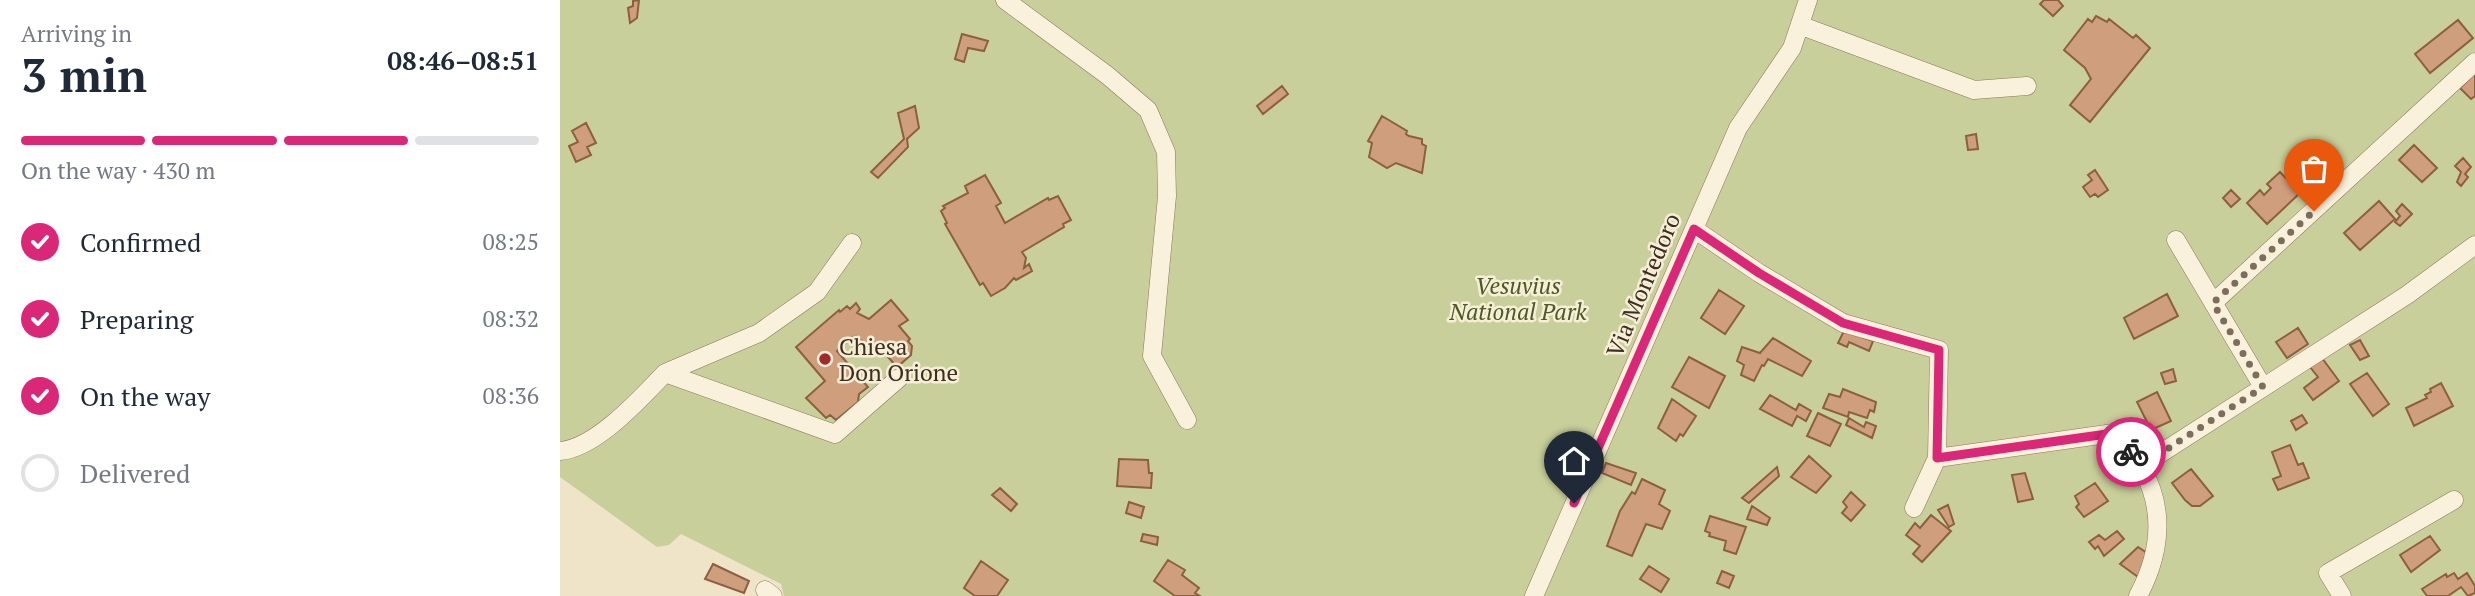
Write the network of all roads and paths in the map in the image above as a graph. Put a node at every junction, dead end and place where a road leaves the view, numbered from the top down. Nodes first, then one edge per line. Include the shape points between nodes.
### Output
1 (1005, 0) edge
2 (1808, 0) edge
3 (1802, 26) junction
4 (2475, 62) edge
5 (2027, 86) dead end
6 (1694, 229) junction
7 (2176, 240) dead end
8 (852, 243) dead end
9 (2475, 245) edge
10 (2213, 303) junction
11 (666, 373) junction
12 (899, 379) dead end
13 (2263, 387) junction
14 (1188, 420) dead end
15 (560, 451) edge
16 (1937, 458) junction
17 (2141, 466) junction
18 (2454, 500) dead end
19 (1914, 508) dead end
20 (1534, 596) edge
21 (2138, 596) edge
22 (2342, 596) edge

1 - 14 street via 1149,110 1166,152 1167,196 1152,356
2 - 3 street, Via Montedoro
3 - 5 street via 1974,90
3 - 6 street, Via Montedoro via 1738,128
4 - 10 street
6 - 16 street via 1843,323 1939,350
6 - 20 street, Via Montedoro
7 - 10 street
8 - 11 street via 817,292 759,333
9 - 13 street via 2407,295
10 - 13 street
11 - 12 street via 835,434
11 - 15 street via 626,413 574,450
13 - 17 street
16 - 17 street via 2114,433
16 - 19 street
17 - 21 street via 2159,524
18 - 22 street via 2328,573

